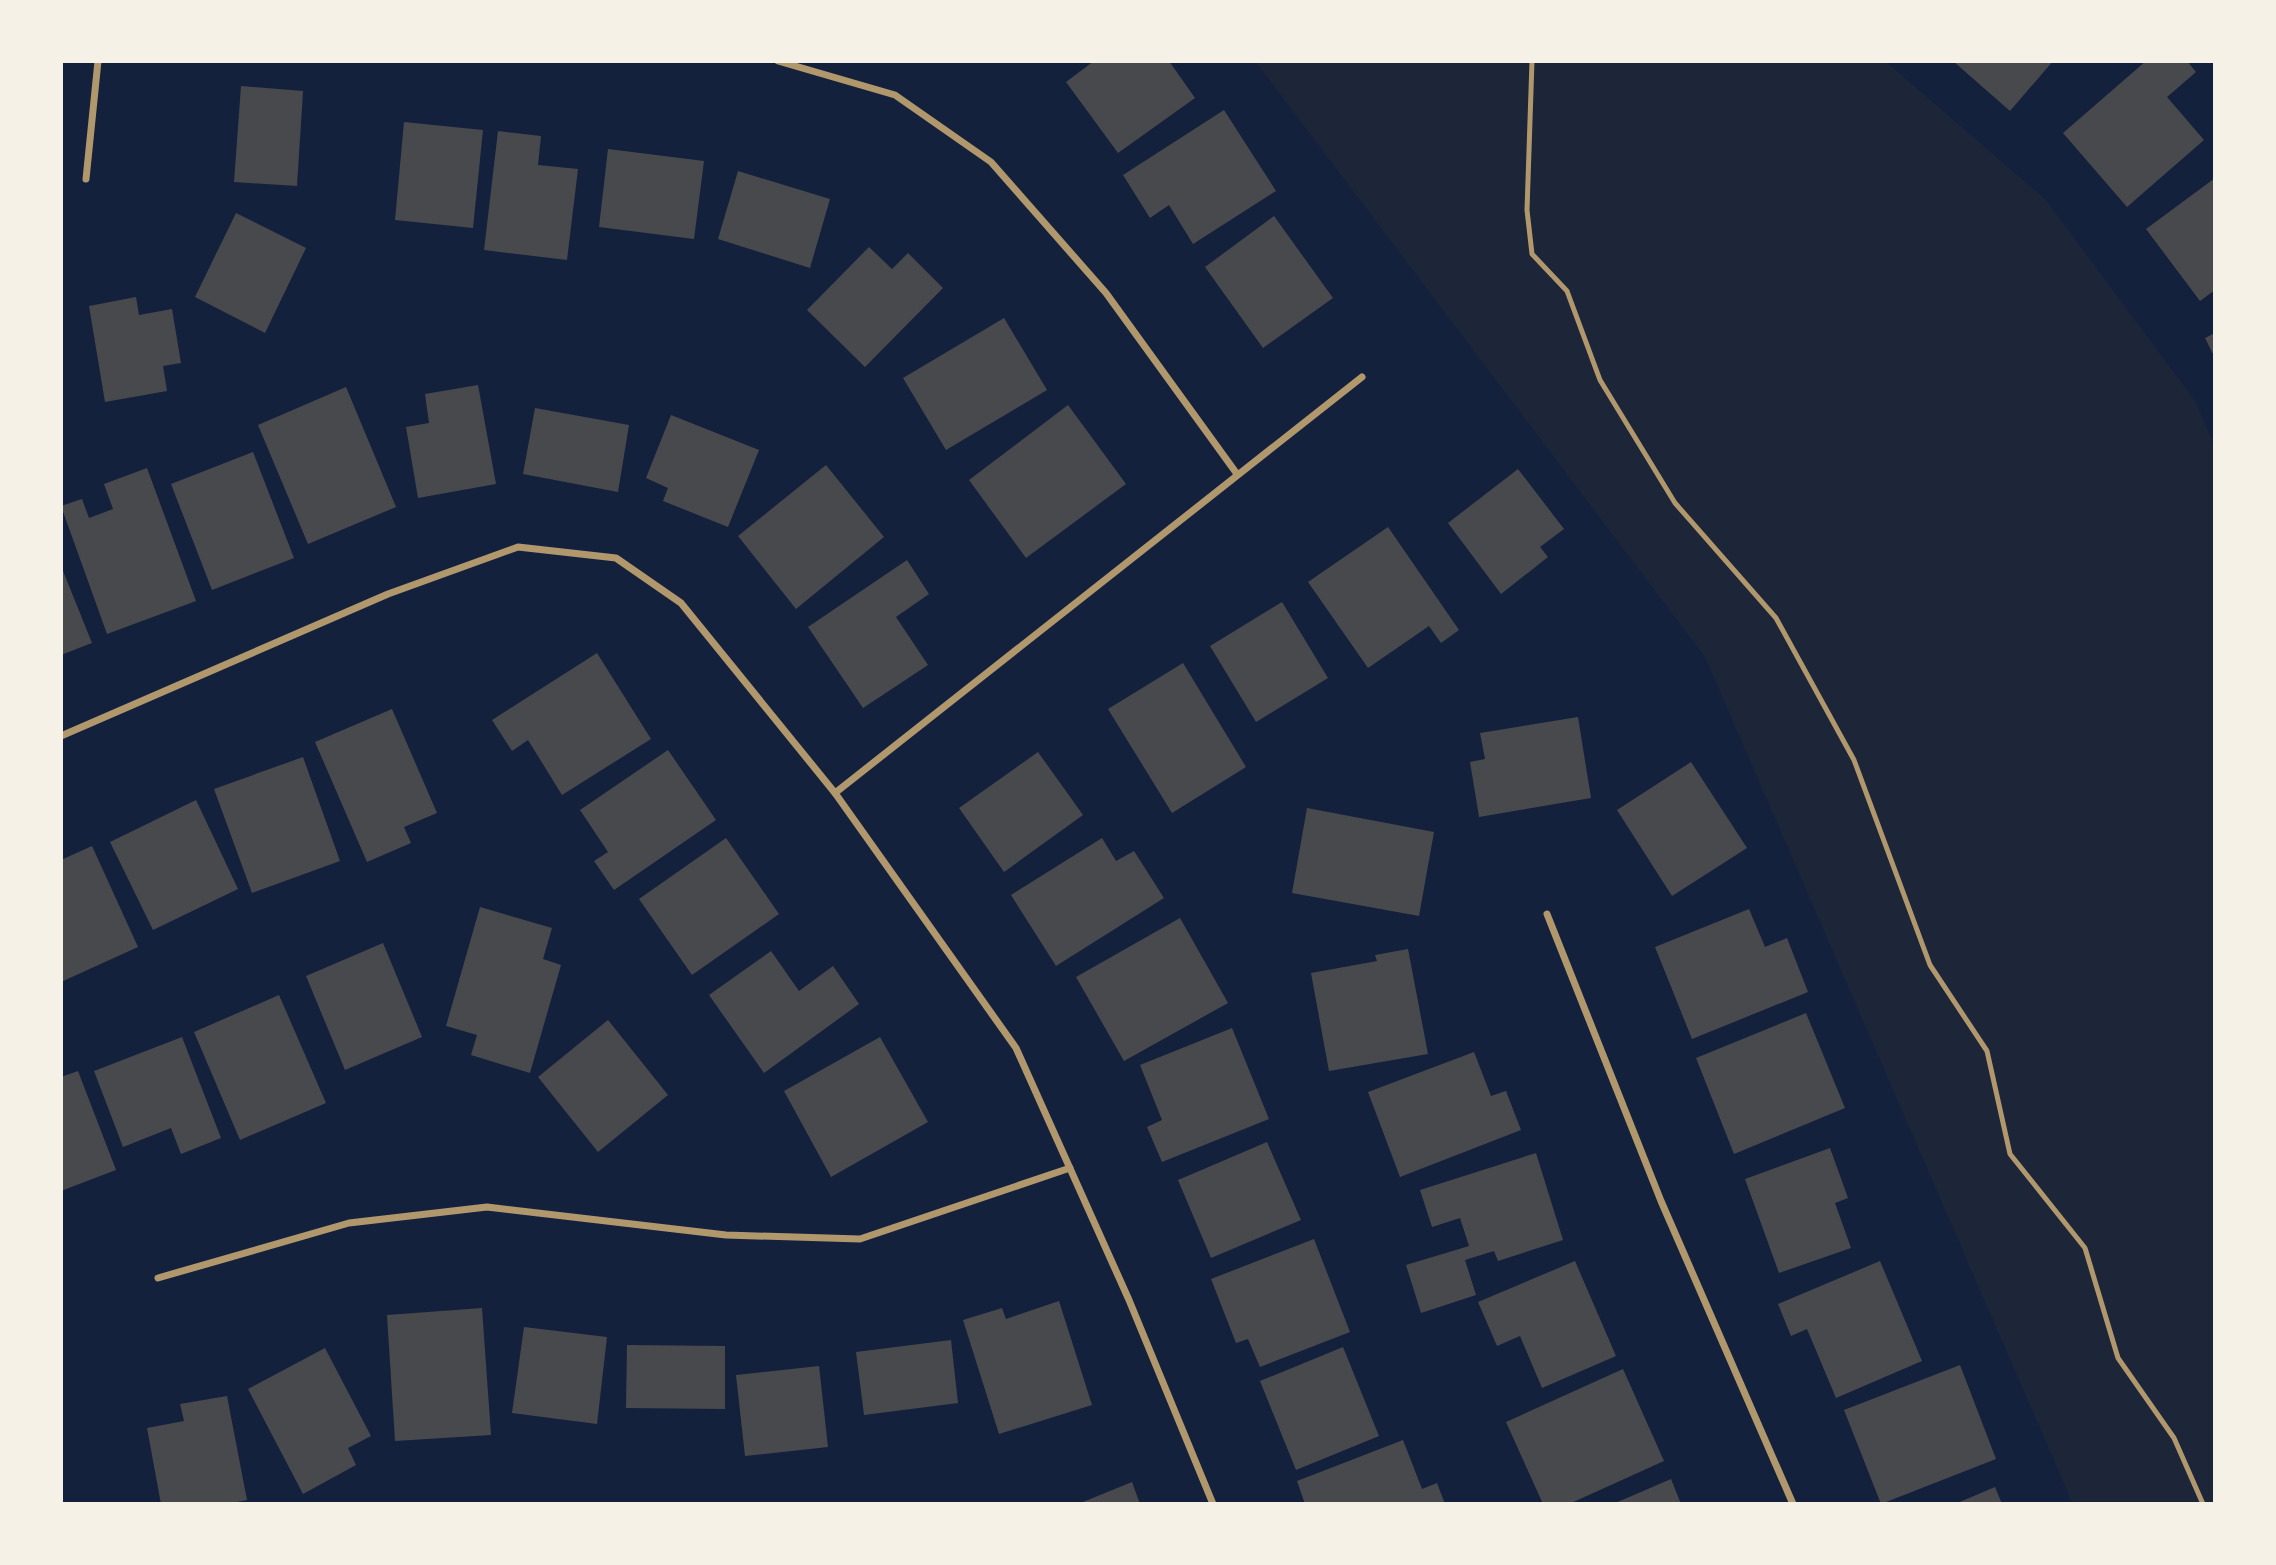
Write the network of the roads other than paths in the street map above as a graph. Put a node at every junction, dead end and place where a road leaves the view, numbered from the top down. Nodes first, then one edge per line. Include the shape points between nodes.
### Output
1 (99, 61) edge
2 (778, 61) edge
3 (1532, 61) edge
4 (86, 179) dead end
5 (1362, 377) dead end
6 (1237, 474) junction
7 (61, 736) edge
8 (835, 793) junction
9 (1547, 914) dead end
10 (1070, 1168) junction
11 (158, 1278) dead end
12 (1213, 1504) edge
13 (1793, 1504) edge
14 (2203, 1504) edge

1 - 4 street
2 - 6 street via 895,95 992,162 1106,293
3 - 14 lane via 1527,210 1532,254 1567,291 1600,380 1675,503 1776,618 1854,760 1930,965 1987,1051 2010,1154 2085,1248 2118,1358 2174,1438
5 - 6 street
6 - 8 street
7 - 8 street via 388,594 518,547 616,558 681,603
8 - 10 street via 1016,1048
9 - 13 street via 1661,1201
10 - 11 street via 860,1238 726,1235 487,1207 349,1223
10 - 12 street

